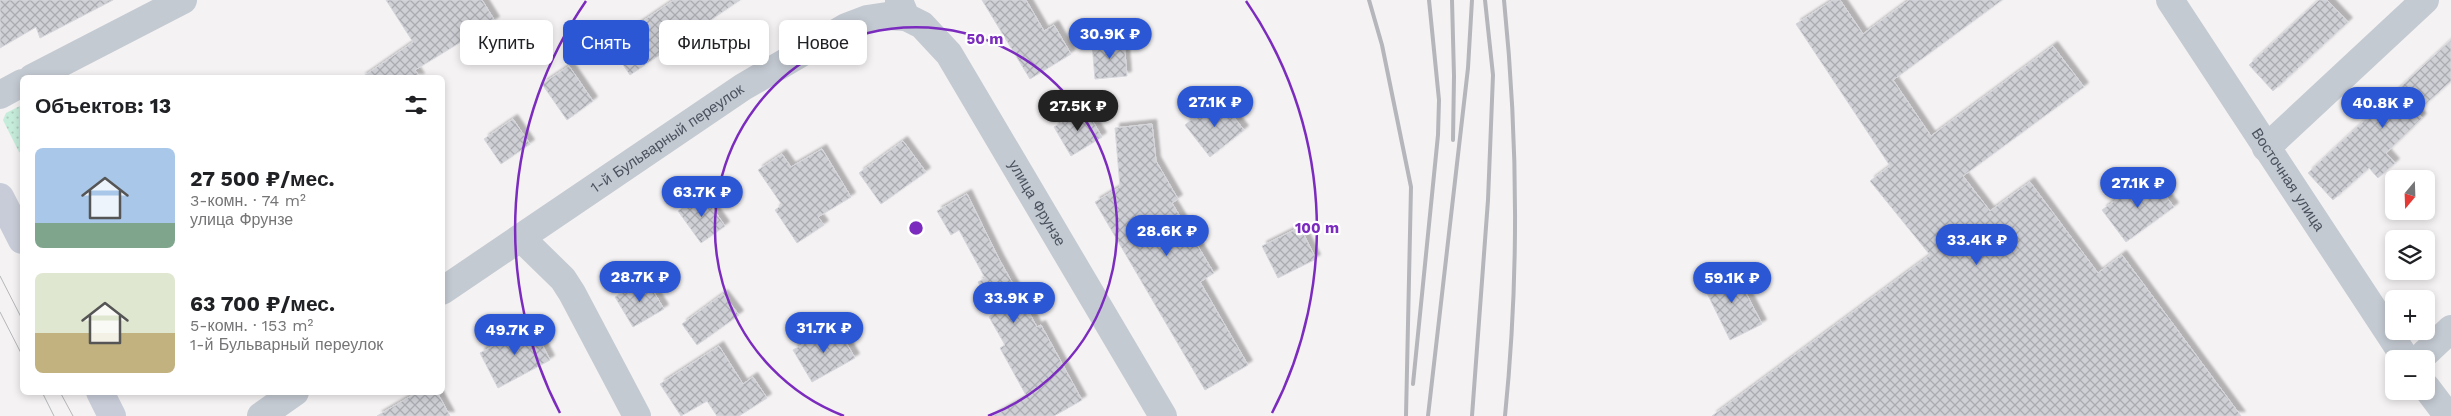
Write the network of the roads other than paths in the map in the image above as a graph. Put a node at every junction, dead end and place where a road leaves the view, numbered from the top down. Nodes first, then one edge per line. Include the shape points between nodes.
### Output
1 (183, 0) edge
2 (2170, 0) edge
3 (2425, 0) edge
4 (902, 8) edge
5 (38, 75) edge
6 (20, 84) edge
7 (0, 95) edge
8 (2266, 148) junction
9 (0, 197) edge
10 (20, 236) edge
11 (520, 238) junction
12 (445, 289) edge
13 (2451, 329) edge
14 (2400, 350) edge
15 (2429, 350) edge
16 (102, 395) edge
17 (291, 395) edge
18 (2435, 399) edge
19 (112, 416) edge
20 (261, 416) edge
21 (637, 416) edge
22 (1163, 416) edge
23 (2448, 416) edge

1 - 5 street
2 - 8 street, Восточная улица
3 - 8 street
4 - 11 street, 1-й Бульварный переулок via 887,16 846,27 743,87
4 - 22 street, улица Фрунзе via 949,54
6 - 7 street
8 - 14 street, Восточная улица
9 - 10 main road
11 - 12 street, 1-й Бульварный переулок
11 - 21 street via 572,293
13 - 15 street
16 - 19 main road
17 - 20 street
18 - 23 street

